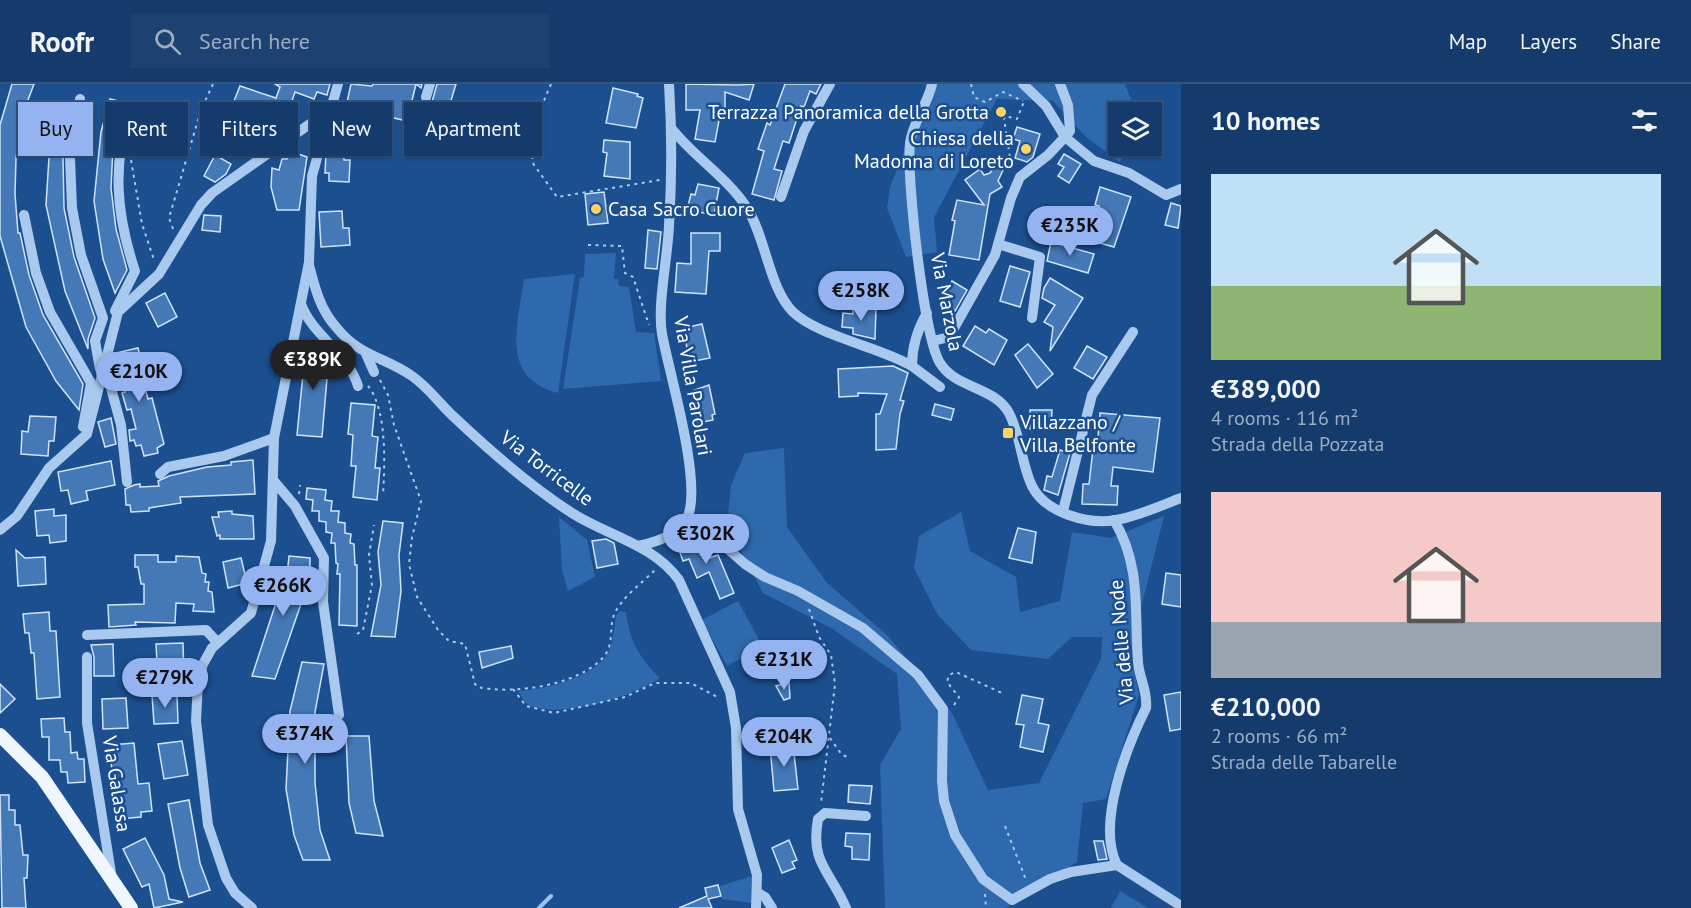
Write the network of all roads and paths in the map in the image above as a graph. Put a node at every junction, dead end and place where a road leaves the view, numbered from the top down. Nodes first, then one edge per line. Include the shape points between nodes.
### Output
1 (213, 84) edge
2 (338, 84) edge
3 (430, 84) edge
4 (551, 84) edge
5 (669, 84) edge
6 (830, 84) edge
7 (932, 84) edge
8 (971, 84) edge
9 (1060, 84) edge
10 (1026, 86) edge
11 (426, 97) dead end
12 (80, 99) dead end
13 (1024, 101) junction
14 (332, 102) edge
15 (310, 124) edge
16 (672, 129) junction
17 (1067, 139) junction
18 (119, 156) edge
19 (131, 156) edge
20 (317, 156) edge
21 (1017, 178) junction
22 (671, 180) junction
23 (1181, 189) edge
24 (781, 197) dead end
25 (24, 215) dead end
26 (179, 243) junction
27 (998, 244) junction
28 (588, 245) dead end
29 (309, 262) junction
30 (159, 274) junction
31 (300, 304) junction
32 (927, 313) junction
33 (1032, 318) dead end
34 (115, 320) junction
35 (661, 326) junction
36 (1134, 332) dead end
37 (933, 341) junction
38 (366, 354) junction
39 (104, 362) junction
40 (912, 366) junction
41 (374, 372) joint
42 (101, 375) junction
43 (356, 382) joint
44 (940, 387) dead end
45 (274, 438) junction
46 (77, 444) junction
47 (378, 447) dead end
48 (383, 447) junction
49 (160, 474) dead end
50 (273, 480) junction
51 (127, 482) dead end
52 (383, 494) dead end
53 (1181, 498) edge
54 (1063, 511) junction
55 (1114, 520) junction
56 (687, 522) junction
57 (374, 525) dead end
58 (0, 530) edge
59 (639, 546) junction
60 (662, 560) junction
61 (798, 591) junction
62 (357, 634) dead end
63 (87, 635) dead end
64 (217, 642) junction
65 (87, 657) dead end
66 (513, 689) junction
67 (1002, 693) dead end
68 (943, 709) junction
69 (734, 711) junction
70 (339, 715) dead end
71 (0, 735) edge
72 (830, 737) junction
73 (848, 757) dead end
74 (821, 815) junction
75 (866, 816) dead end
76 (1005, 826) dead end
77 (1117, 865) junction
78 (112, 881) junction
79 (1031, 891) junction
80 (758, 893) junction
81 (1181, 906) edge
82 (131, 908) edge
83 (252, 908) edge
84 (756, 908) edge
85 (772, 908) edge
86 (846, 908) edge

1 - 26 path via 201,110 169,218
2 - 14 street
3 - 11 street
4 - 22 path via 537,117 532,162 557,197
5 - 16 street, Via Villa Parolari
6 - 24 street via 804,131
7 - 32 street, Via Marzola via 910,140 908,171
8 - 13 path via 974,97 985,102 1003,92
9 - 17 street via 1068,105
10 - 13 path
10 - 17 street via 1046,106
12 - 42 street via 70,158 72,208 81,255 103,318 95,341
13 - 21 path via 1017,119 1004,119
15 - 26 street via 212,193
16 - 22 street, Via Villa Parolari
16 - 40 street via 746,207 762,238 783,300 792,311 814,326 898,357
17 - 21 street via 1035,169
17 - 23 street via 1094,161 1129,173 1166,195
18 - 34 street via 120,212 135,271 115,308
19 - 30 path via 142,224
20 - 29 street via 312,176
21 - 27 street
22 - 35 street, Via Villa Parolari
25 - 46 street via 42,293 91,383
26 - 30 street
27 - 33 street via 1040,257
27 - 37 street via 949,337
28 - 35 path via 622,246 625,273 633,277 650,328
29 - 31 street
29 - 38 street, Via Torricelle via 327,316 342,335
30 - 34 street via 128,302
31 - 43 street via 305,316 339,353
31 - 45 street
32 - 37 street, Via Marzola
32 - 40 street via 914,346
34 - 39 street
35 - 56 street, Via Villa Parolari via 687,452 692,499
36 - 54 street via 1092,395
37 - 54 street, Via Marzola via 940,363 948,372 999,400 1008,412 1038,497
38 - 41 street, Via Torricelle
38 - 59 street, Via Torricelle via 411,375 471,433 565,508
39 - 42 street
39 - 51 street via 121,425
40 - 44 street
41 - 66 path via 388,395 394,425 419,493 420,510 409,564 417,597 444,635 457,644 465,644 478,687
42 - 46 street via 87,434
43 - 48 path via 361,377 376,397
45 - 49 street via 224,456 168,467
45 - 50 street
46 - 58 street via 49,468 17,516
47 - 48 path
48 - 52 path
50 - 64 street via 272,541 255,604 246,620
50 - 70 street via 295,506 324,558 323,602
53 - 55 street, Via Marzola
54 - 55 street, Via Marzola via 1077,517
55 - 77 street, Via delle Node via 1132,568 1138,609 1138,665 1147,697 1117,784 1111,829
56 - 59 street via 658,540
56 - 61 street via 705,529 755,570
57 - 62 path via 369,555 372,585 363,630
59 - 60 street, Via Torricelle
60 - 66 path via 614,615 606,654 591,668 536,689
60 - 69 street, Via Torricelle via 686,594 725,676
61 - 68 street via 863,628 886,646 918,675
61 - 72 path via 831,655 836,684
63 - 64 street via 206,630
64 - 83 street via 203,664 198,682 196,721 208,825 235,893
65 - 78 street, Via Galassa via 87,723
66 - 69 path via 526,706 554,713 625,697 655,683 691,683 716,694
67 - 68 path via 956,672 949,675 947,682 959,697 954,705
68 - 79 street via 943,791 955,835 983,879 1012,900
69 - 80 street, Via Torricelle via 738,809 757,875
71 - 78 main road, Via Galassa via 42,777
72 - 73 path via 842,755
72 - 74 path
74 - 75 street
74 - 86 street via 816,856 837,886
76 - 79 path
77 - 79 street via 1071,872
77 - 81 street
78 - 82 main road, Via Galassa
80 - 84 street, Via Torricelle
80 - 85 street

